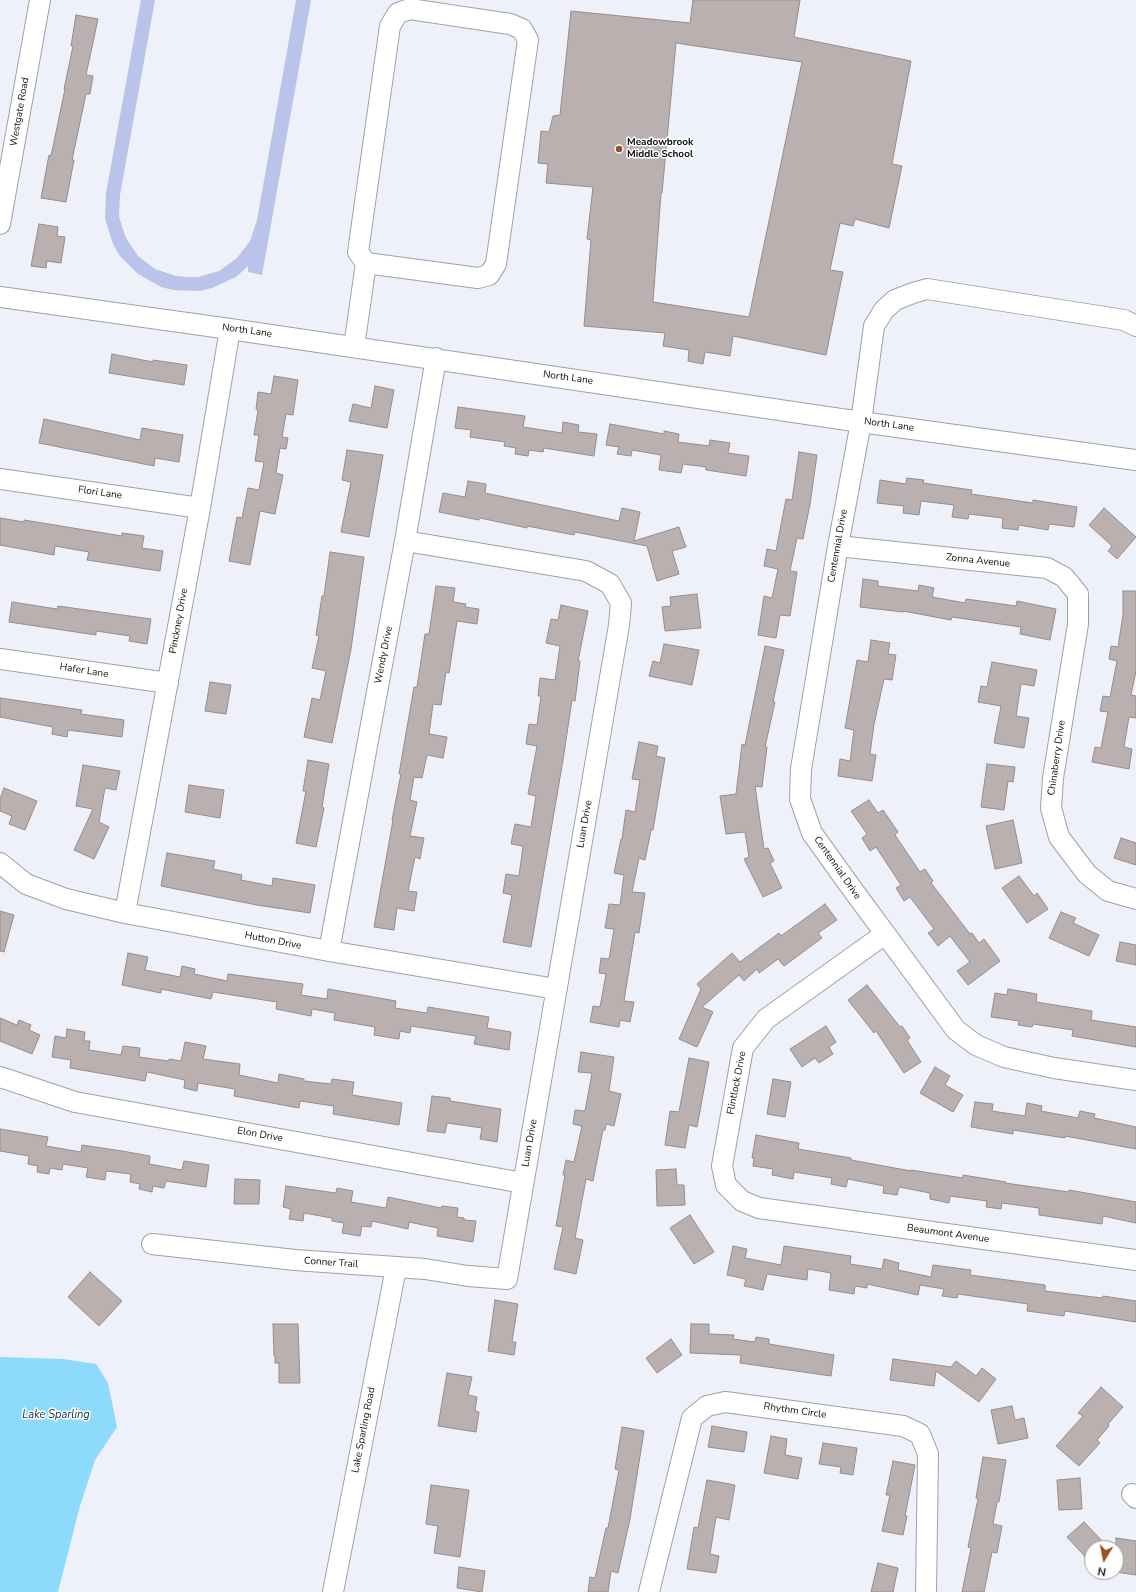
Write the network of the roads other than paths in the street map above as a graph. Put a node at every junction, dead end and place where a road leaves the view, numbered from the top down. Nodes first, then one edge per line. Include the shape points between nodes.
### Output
1 (40, 0) edge
2 (0, 224) edge
3 (366, 263) junction
4 (0, 297) edge
5 (1136, 326) edge
6 (230, 329) junction
7 (354, 347) junction
8 (436, 358) junction
9 (861, 422) junction
10 (1136, 460) edge
11 (0, 479) edge
12 (200, 508) junction
13 (405, 541) junction
14 (838, 546) junction
15 (1078, 624) joint
16 (0, 659) edge
17 (168, 684) junction
18 (0, 863) edge
19 (1136, 899) edge
20 (125, 913) junction
21 (885, 934) junction
22 (329, 951) junction
23 (556, 989) junction
24 (0, 1077) edge
25 (1136, 1080) edge
26 (523, 1183) junction
27 (759, 1208) joint
28 (152, 1244) dead end
29 (1136, 1260) edge
30 (396, 1268) junction
31 (508, 1275) joint
32 (333, 1592) edge
33 (649, 1592) edge
34 (926, 1592) edge

1 - 2 street, Westgate Road
3 - 3 street via 478,278 489,275 496,264 528,40 522,29 510,24 410,9 398,13 390,26 358,252
3 - 7 street
4 - 6 street, North Lane
5 - 9 street, Centennial Drive via 1124,320 934,290 913,293 896,300 884,310 874,326
6 - 7 street, North Lane
6 - 12 street, Pinckney Drive
7 - 8 street, North Lane
8 - 9 street, North Lane
8 - 13 street, Wendy Drive
9 - 10 street, North Lane
9 - 14 street, Centennial Drive
11 - 12 street, Flori Lane
12 - 17 street, Pinckney Drive
13 - 22 street, Wendy Drive
13 - 23 street, Luan Drive via 586,571 610,584 621,603
14 - 15 street, Zonna Avenue via 1047,568 1064,577 1078,594
14 - 21 street, Centennial Drive via 801,769 800,799 812,833
15 - 19 street, Chinaberry Drive via 1053,778 1051,808 1059,837 1087,874 1108,891
16 - 17 street, Hafer Lane
17 - 20 street, Pinckney Drive
18 - 20 street, Hutton Drive via 26,884 66,899
20 - 22 street, Hutton Drive
21 - 25 street, Centennial Drive via 956,1030 976,1045 1004,1057 1054,1068
21 - 27 street, Flintlock Drive via 766,1019 742,1048 722,1166 726,1185 742,1201
22 - 23 street, Hutton Drive
23 - 26 street, Luan Drive
24 - 26 street, Elon Drive via 75,1102
26 - 31 street, Luan Drive
27 - 29 street, Beaumont Avenue
28 - 30 street, Conner Trail
30 - 31 street, Conner Trail via 498,1279 507,1279
30 - 32 street, Lake Sparling Road
33 - 34 street, Rhythm Circle via 692,1418 708,1406 725,1402 903,1426 920,1434 928,1454

